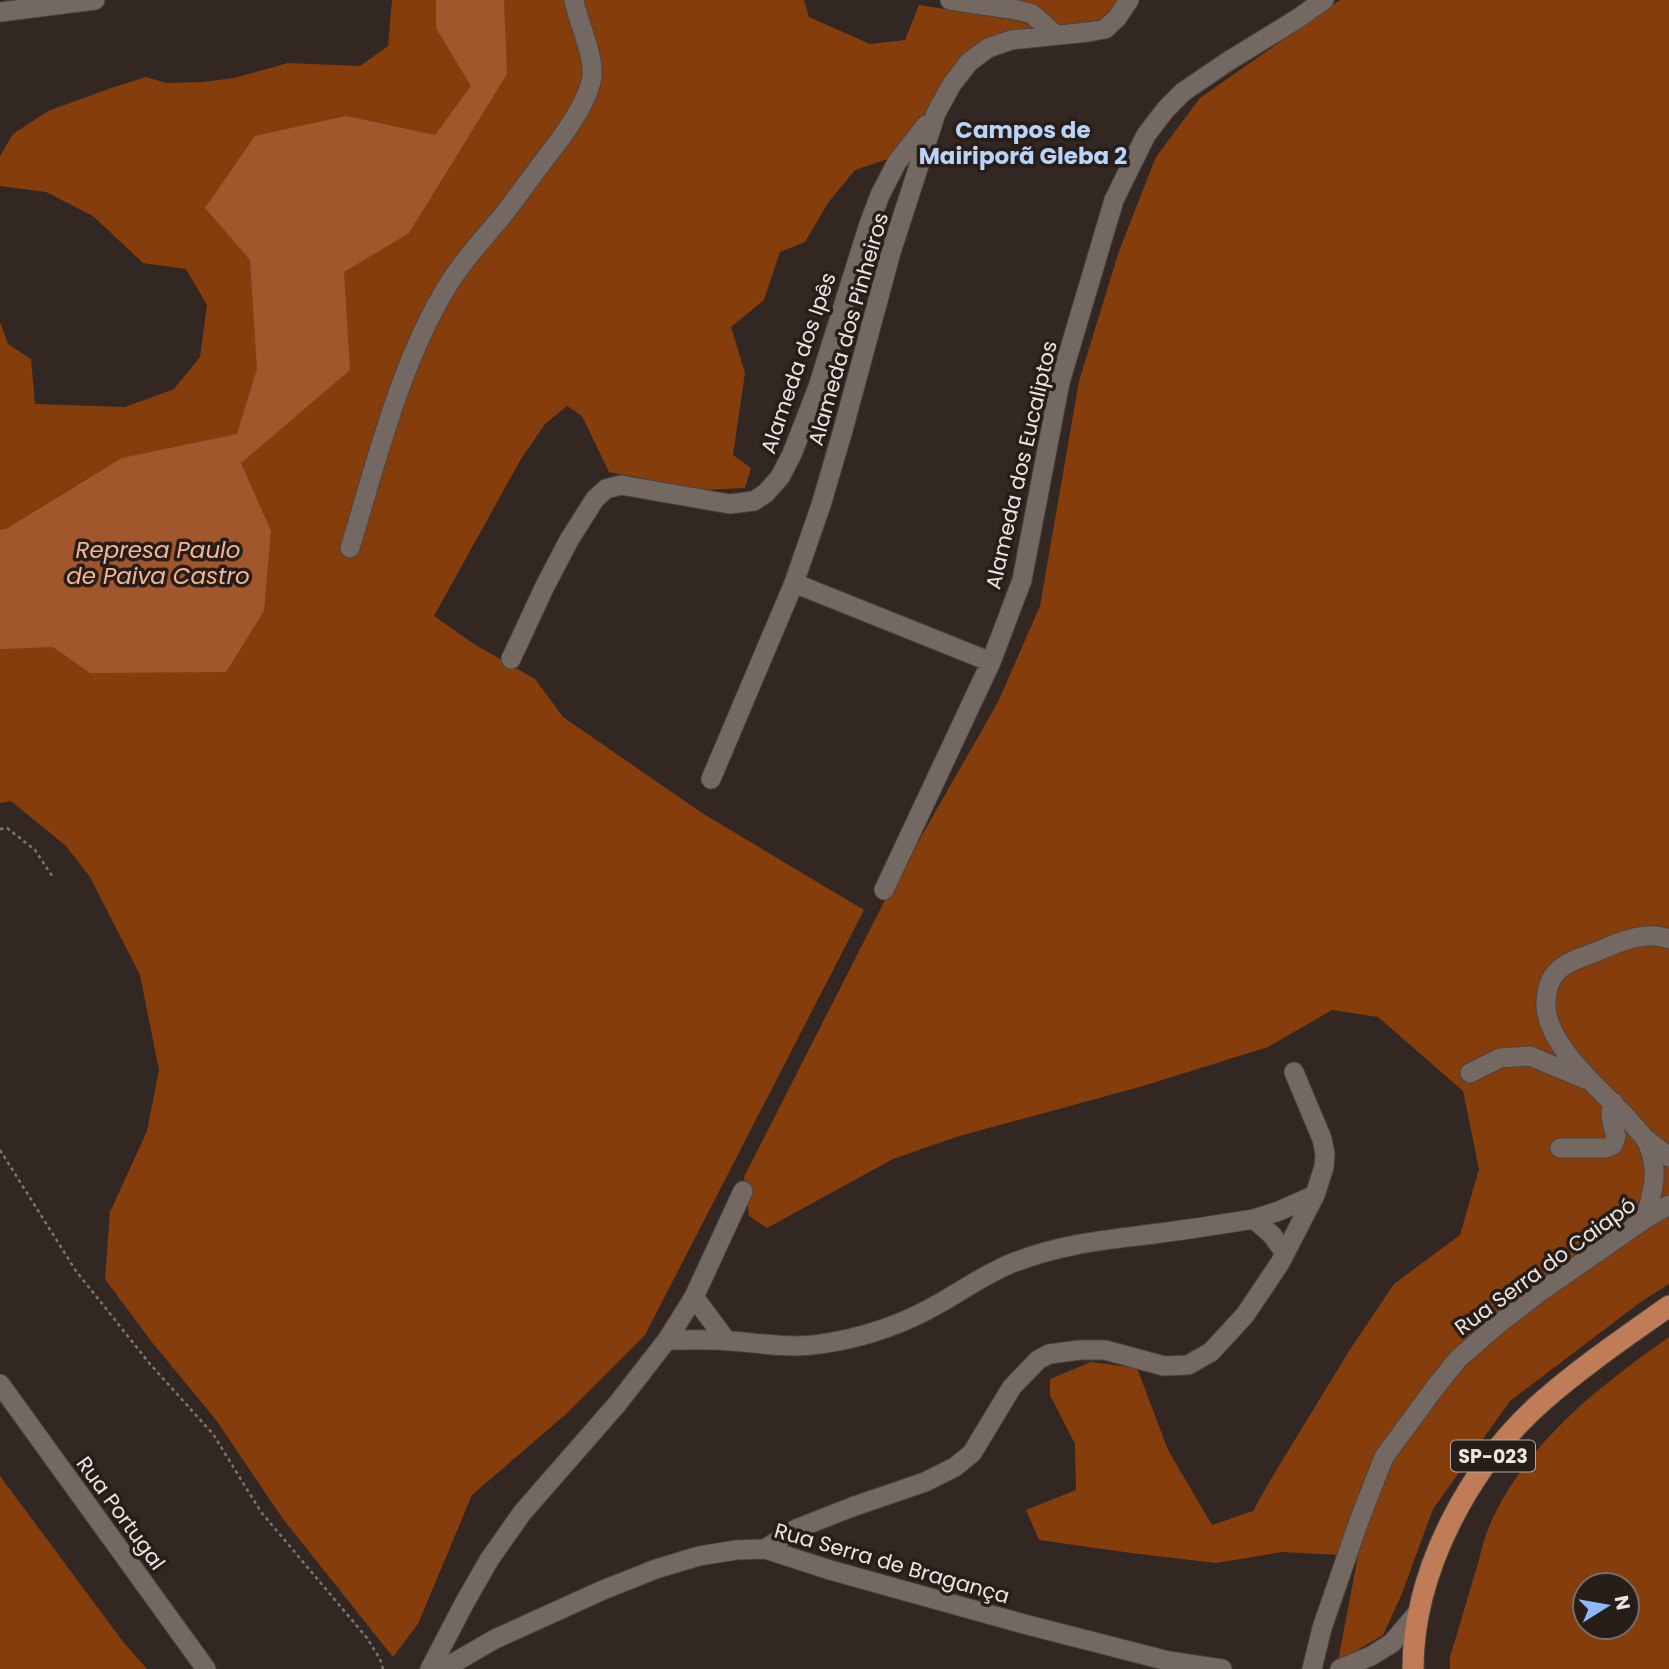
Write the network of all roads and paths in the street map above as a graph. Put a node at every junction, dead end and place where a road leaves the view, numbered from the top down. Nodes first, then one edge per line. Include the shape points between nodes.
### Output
1 (95, 0) edge
2 (574, 0) edge
3 (950, 0) edge
4 (1129, 0) edge
5 (1324, 0) edge
6 (0, 12) edge
7 (1056, 35) junction
8 (936, 113) junction
9 (350, 548) dead end
10 (794, 583) junction
11 (511, 659) dead end
12 (991, 662) junction
13 (711, 779) dead end
14 (0, 829) edge
15 (52, 876) dead end
16 (884, 890) dead end
17 (1669, 939) edge
18 (1294, 1072) dead end
19 (1470, 1073) dead end
20 (1592, 1083) junction
21 (1613, 1102) junction
22 (1646, 1139) junction
23 (1560, 1148) dead end
24 (0, 1150) edge
25 (1669, 1157) edge
26 (743, 1191) dead end
27 (1315, 1195) junction
28 (1669, 1205) edge
29 (1254, 1219) junction
30 (1645, 1219) junction
31 (1285, 1254) junction
32 (694, 1297) junction
33 (1669, 1307) edge
34 (667, 1340) junction
35 (726, 1340) junction
36 (0, 1384) edge
37 (765, 1549) junction
38 (1419, 1611) junction
39 (206, 1669) edge
40 (383, 1669) edge
41 (430, 1669) edge
42 (443, 1669) edge
43 (1222, 1669) edge
44 (1312, 1669) edge
45 (1340, 1669) edge
46 (1413, 1669) edge

1 - 6 street
2 - 9 street via 592,66 587,94 562,137 450,281 431,313 394,404
3 - 7 street via 1032,14
4 - 7 street, Alameda dos Pinheiros via 1105,29
5 - 12 street, Alameda dos Eucaliptos via 1183,92 1146,135 1114,200 1060,382 1022,580
7 - 8 street, Alameda dos Pinheiros via 1011,40 988,48 969,62
8 - 10 street, Alameda dos Pinheiros via 891,252 840,443
8 - 11 street, Alameda dos Ipês via 897,163 880,195 818,387 780,477 754,501 730,504 621,485 606,489 594,499 569,540
10 - 12 street
10 - 13 street, Alameda dos Pinheiros
12 - 16 street, Alameda dos Eucaliptos
14 - 15 path via 7,828 35,850
17 - 20 street via 1648,935 1618,944 1567,963 1549,982 1546,1011 1550,1028
18 - 27 street via 1325,1154
19 - 20 street via 1500,1058 1530,1056
20 - 21 street
21 - 22 street
21 - 23 street via 1613,1144
22 - 25 street
22 - 30 street via 1655,1182
24 - 40 path via 76,1271 213,1434 261,1512 367,1638
26 - 32 street
27 - 29 street
27 - 31 street
28 - 30 street, Rua Serra do Caiapó
29 - 31 street
29 - 35 street via 1072,1244 1012,1263 912,1317 852,1338 818,1345
30 - 44 street, Rua Serra do Caiapó via 1497,1325 1458,1359 1416,1413 1384,1457 1322,1628
31 - 37 street via 1245,1315 1210,1352 1188,1365 1164,1366 1105,1350 1049,1354 1012,1387 972,1452 955,1467 796,1529
32 - 34 street
32 - 35 street
33 - 38 main road, SP-023 via 1544,1399 1512,1431 1482,1470 1446,1531
34 - 35 street
34 - 41 street via 522,1513 489,1560
36 - 39 street, Rua Portugal
37 - 42 street, Rua Serra de Bragança via 699,1556 656,1569 495,1639
37 - 43 street, Rua Serra de Bragança via 1024,1624 1168,1661
38 - 45 street via 1392,1643
38 - 46 main road, SP-023

